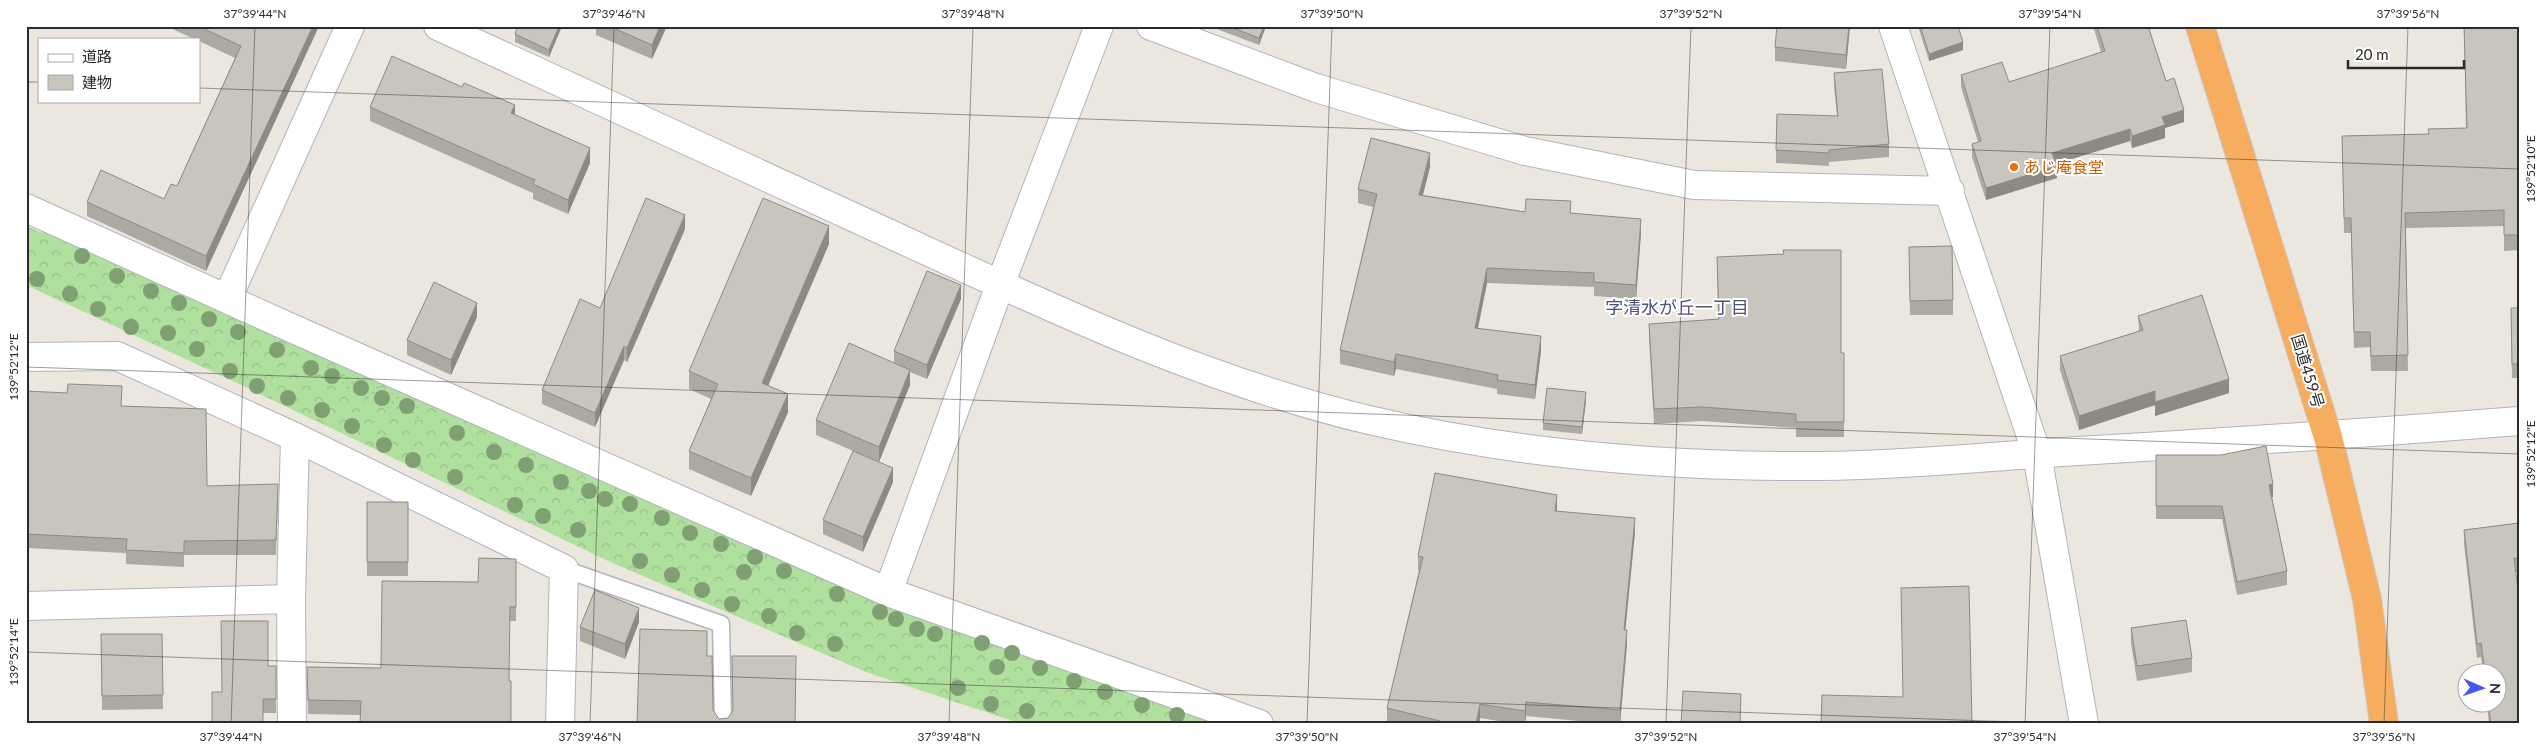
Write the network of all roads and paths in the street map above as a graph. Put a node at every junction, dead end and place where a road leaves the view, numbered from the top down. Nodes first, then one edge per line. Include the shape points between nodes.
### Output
1 (350, 26) edge
2 (438, 26) edge
3 (1099, 26) edge
4 (1151, 26) edge
5 (1893, 26) edge
6 (2200, 26) edge
7 (1950, 191) junction
8 (26, 208) edge
9 (1000, 285) junction
10 (227, 299) junction
11 (26, 357) edge
12 (2519, 421) edge
13 (2328, 437) junction
14 (295, 438) junction
15 (2037, 454) junction
16 (564, 569) junction
17 (888, 592) junction
18 (290, 599) junction
19 (26, 606) edge
20 (292, 724) edge
21 (560, 724) edge
22 (723, 724) edge
23 (1259, 724) edge
24 (2084, 724) edge
25 (2384, 724) edge

1 - 10 street
2 - 9 street
3 - 9 street
4 - 7 street via 1316,88 1525,151 1694,185
5 - 7 street
6 - 13 highway, 国道459号
7 - 15 street
8 - 10 street
9 - 15 street via 1158,354 1269,393 1370,420 1486,443 1591,458 1826,466
9 - 17 street
10 - 17 street
11 - 14 street via 117,356
12 - 13 street
13 - 15 street
13 - 25 highway, 国道459号 via 2367,599
14 - 16 street
14 - 18 street
15 - 24 street
16 - 21 street
16 - 22 lane via 720,624
17 - 23 street
18 - 19 street
18 - 20 street

